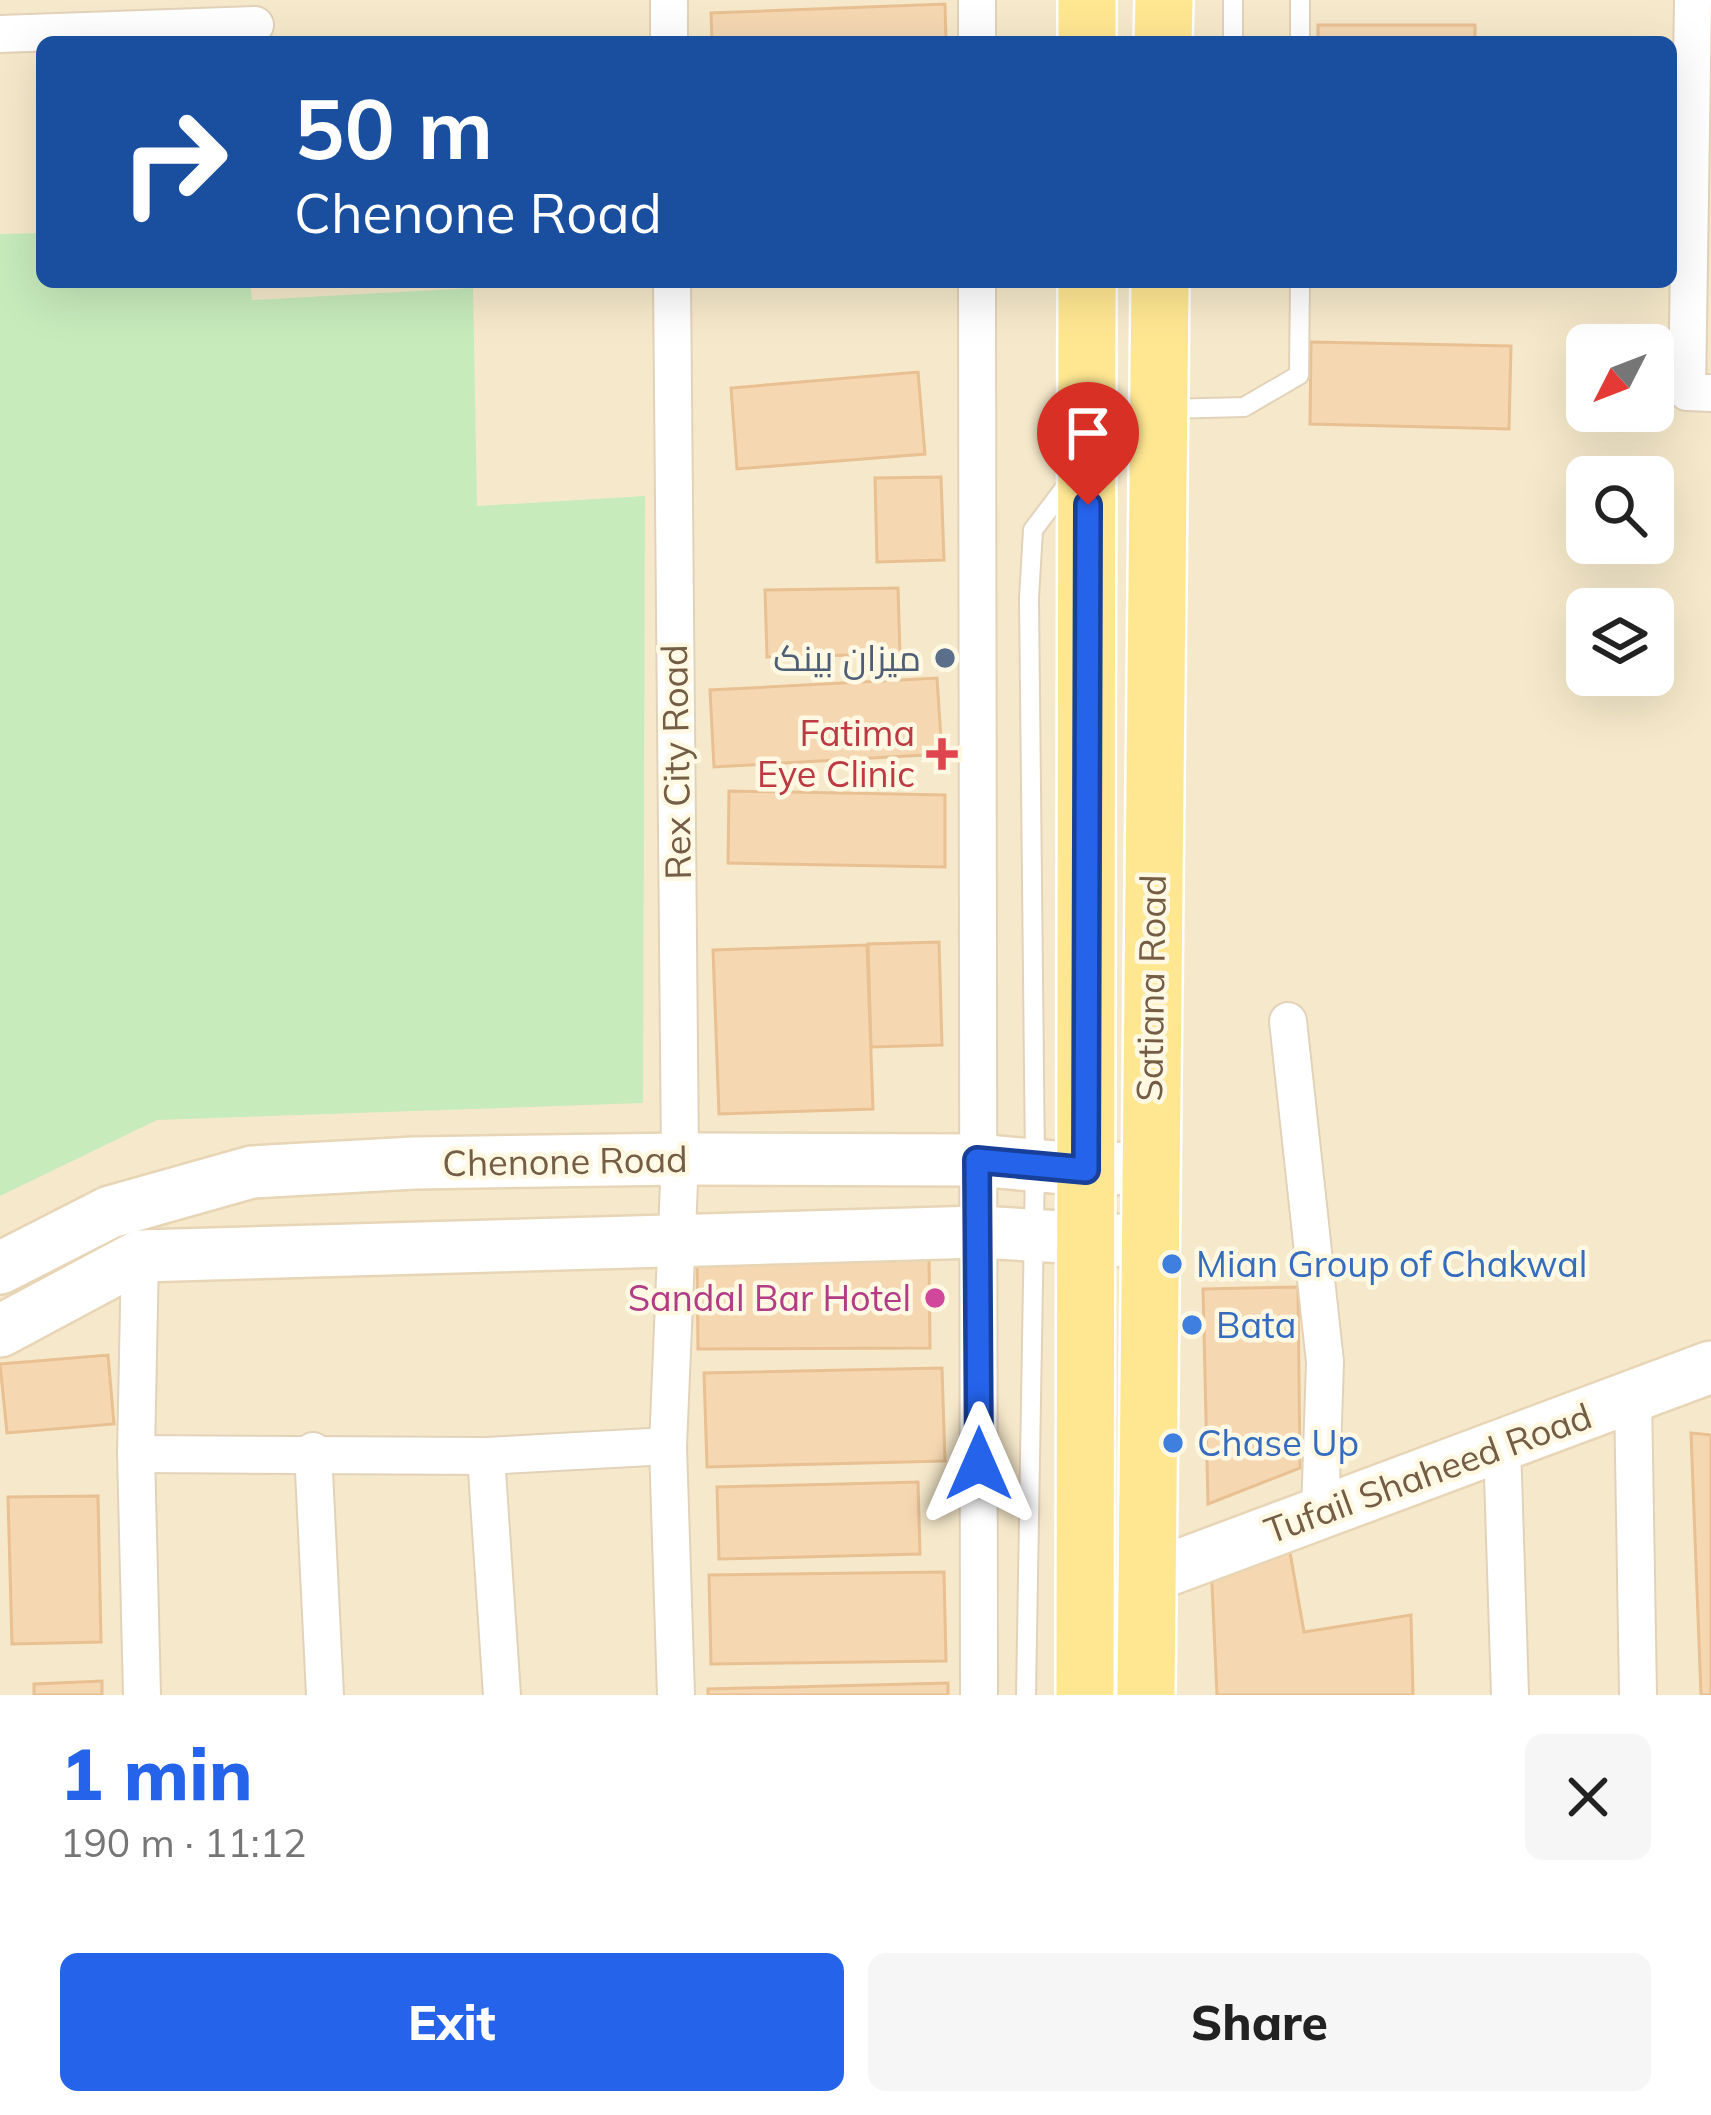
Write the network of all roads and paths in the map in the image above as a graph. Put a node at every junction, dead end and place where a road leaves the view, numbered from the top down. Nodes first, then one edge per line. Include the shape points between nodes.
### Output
1 (669, 0) edge
2 (977, 0) edge
3 (1087, 0) edge
4 (1164, 0) edge
5 (1233, 0) edge
6 (1300, 0) edge
7 (1693, 0) edge
8 (256, 22) edge
9 (0, 34) edge
10 (669, 36) edge
11 (977, 36) edge
12 (1087, 36) edge
13 (1163, 36) edge
14 (1233, 36) edge
15 (1300, 36) edge
16 (1701, 118) edge
17 (672, 288) edge
18 (977, 288) edge
19 (1087, 288) edge
20 (1300, 288) edge
21 (1169, 293) edge
22 (1711, 393) edge
23 (1158, 410) junction
24 (1288, 1021) dead end
25 (680, 1160) junction
26 (977, 1160) junction
27 (1061, 1167) junction
28 (1149, 1167) junction
29 (979, 1232) junction
30 (1058, 1237) junction
31 (677, 1241) junction
32 (1148, 1242) junction
33 (140, 1256) junction
34 (0, 1268) edge
35 (0, 1331) edge
36 (1711, 1367) edge
37 (1633, 1396) junction
38 (1502, 1445) junction
39 (668, 1446) junction
40 (313, 1451) junction
41 (136, 1454) junction
42 (486, 1456) junction
43 (1320, 1513) junction
44 (1146, 1579) junction
45 (142, 1695) edge
46 (325, 1695) edge
47 (502, 1695) edge
48 (676, 1695) edge
49 (979, 1695) edge
50 (1026, 1695) edge
51 (1084, 1695) edge
52 (1146, 1695) edge
53 (1510, 1695) edge
54 (1638, 1695) edge

1 - 10 street
2 - 11 street
3 - 12 main road
4 - 13 main road
5 - 14 lane
6 - 15 lane
7 - 16 street
8 - 9 street
16 - 22 street via 1687,392
17 - 25 street, Rex City Road
18 - 26 street
19 - 27 main road, Satiana Road
20 - 23 lane via 1299,375 1244,407
21 - 23 main road, Satiana Road
23 - 28 main road, Satiana Road
24 - 43 street via 1324,1362
25 - 26 street, Chenone Road
25 - 31 street, Rex City Road
25 - 34 street, Chenone Road via 252,1172 110,1212
26 - 27 street, Chenone Road
26 - 29 street
27 - 28 street, Chenone Road
27 - 30 main road, Satiana Road
28 - 32 main road, Satiana Road
29 - 30 street
29 - 31 street
29 - 49 street
30 - 32 street
30 - 50 lane
30 - 51 main road, Satiana Road
31 - 33 street
31 - 39 street, Rex City Road
32 - 44 main road, Satiana Road
33 - 35 street
33 - 41 street
36 - 37 street, Tufail Shaheed Road
37 - 38 street, Tufail Shaheed Road
37 - 54 street
38 - 43 street, Tufail Shaheed Road
38 - 53 street
39 - 42 street
39 - 48 street, Rex City Road
40 - 41 street
40 - 42 street
40 - 46 street
41 - 45 street
42 - 47 street
43 - 44 street, Tufail Shaheed Road
44 - 52 main road, Satiana Road

